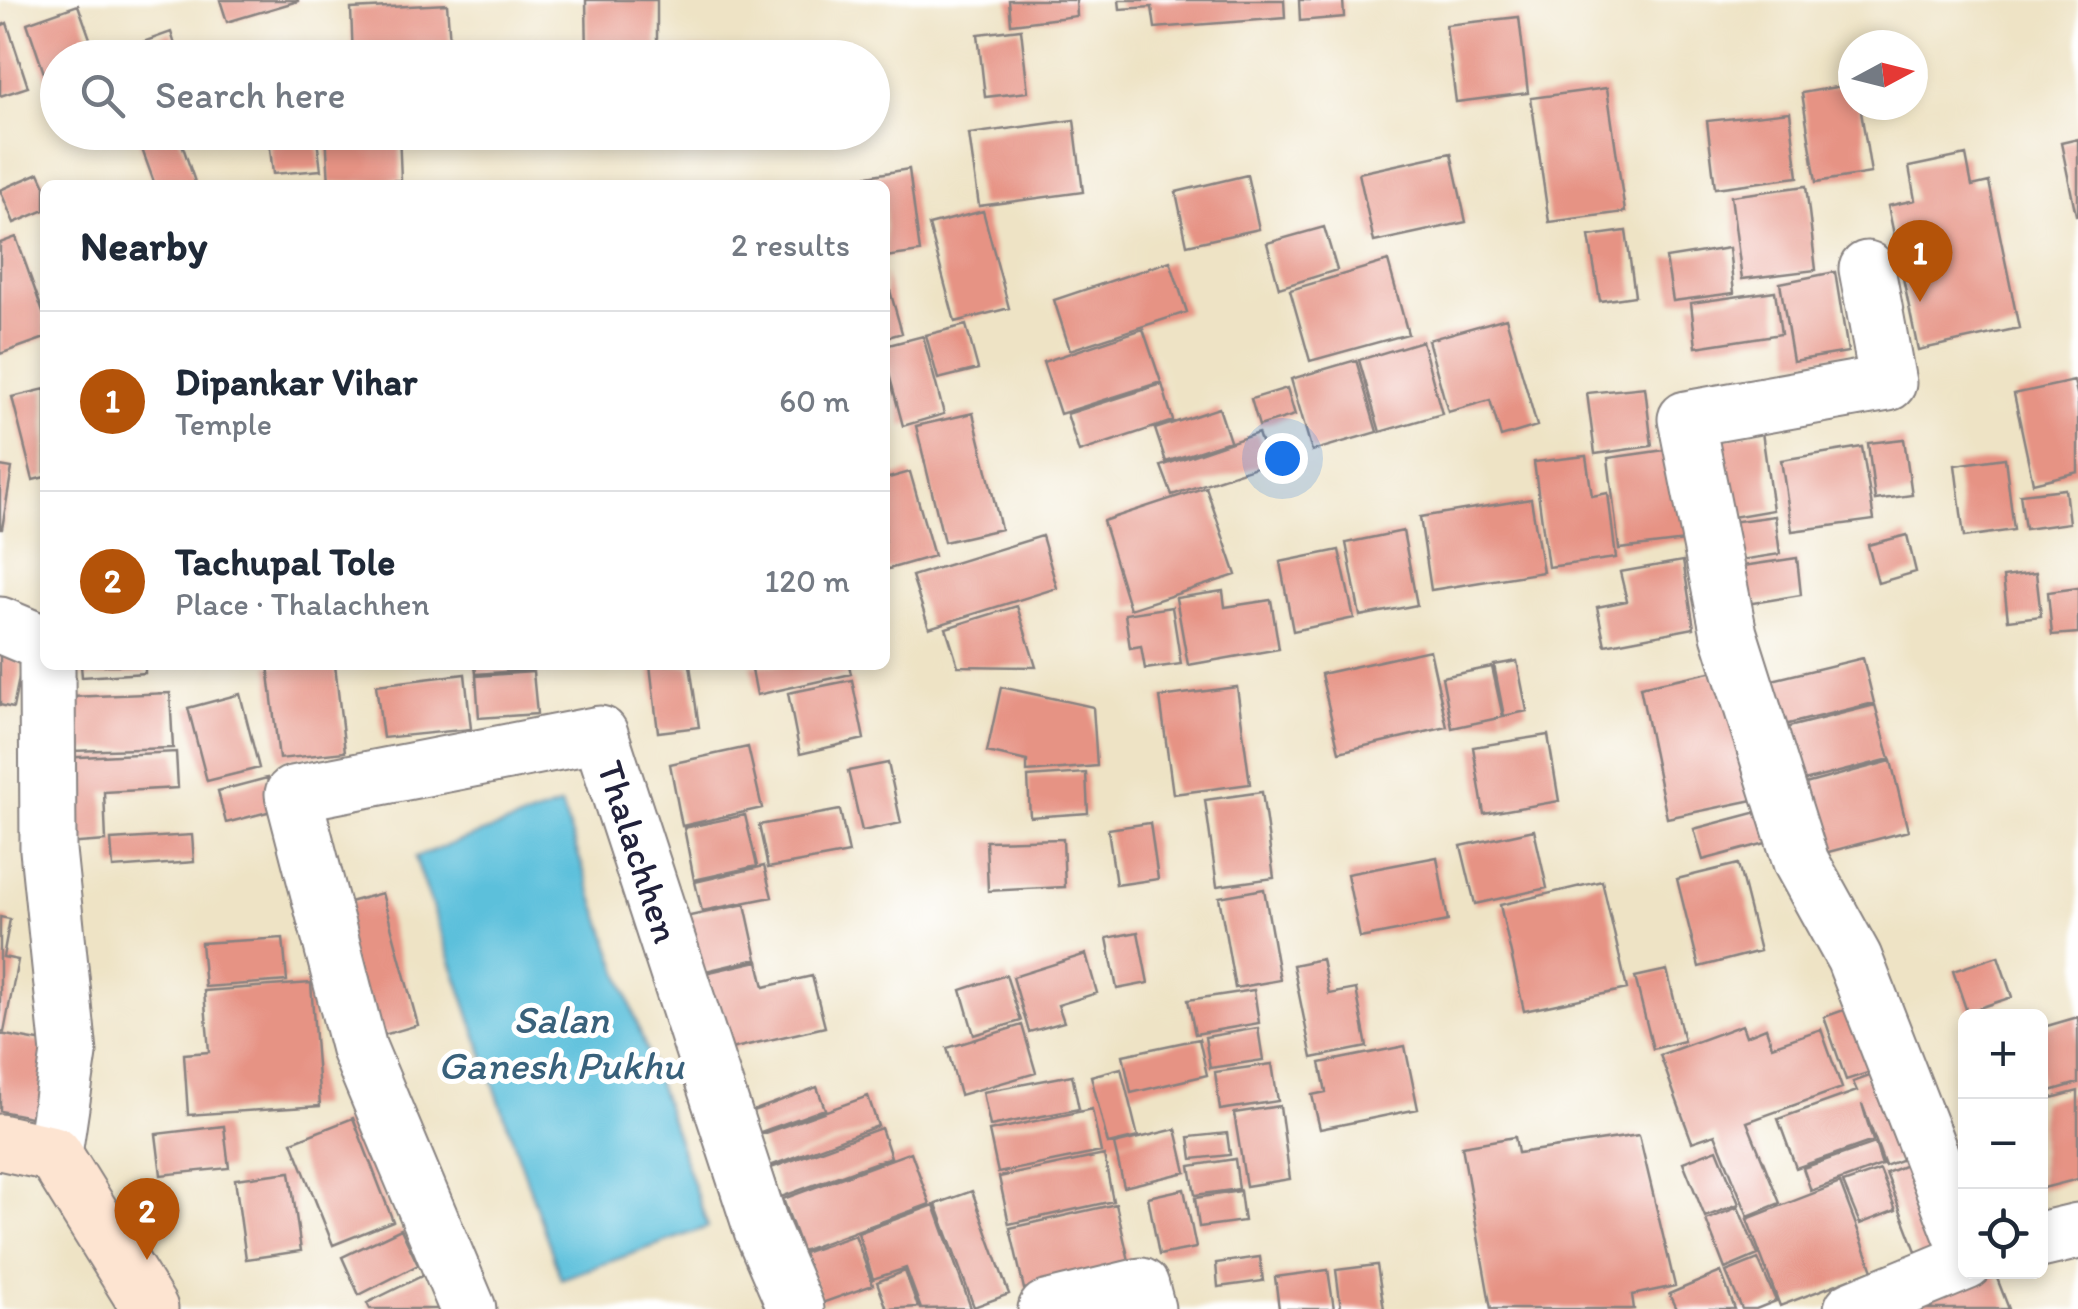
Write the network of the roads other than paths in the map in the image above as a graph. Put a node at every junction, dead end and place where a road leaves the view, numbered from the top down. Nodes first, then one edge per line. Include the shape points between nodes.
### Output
1 (1866, 268) dead end
2 (0, 624) edge
3 (40, 642) edge
4 (47, 670) edge
5 (0, 1142) edge
6 (54, 1154) junction
7 (1958, 1225) edge
8 (2078, 1230) edge
9 (2048, 1238) edge
10 (1958, 1265) edge
11 (150, 1309) edge
12 (468, 1309) edge
13 (796, 1309) edge
14 (1046, 1309) edge
15 (1147, 1309) edge
16 (1852, 1309) edge

1 - 7 street via 1888,383 1686,419 1729,634 1802,862 1854,958
2 - 3 street
4 - 6 street via 48,850 68,1052
5 - 6 main road
6 - 11 main road
8 - 9 street
10 - 16 street
12 - 13 street, Thalachhen via 359,1049 293,794 600,734 762,1230
14 - 15 street via 1141,1286

